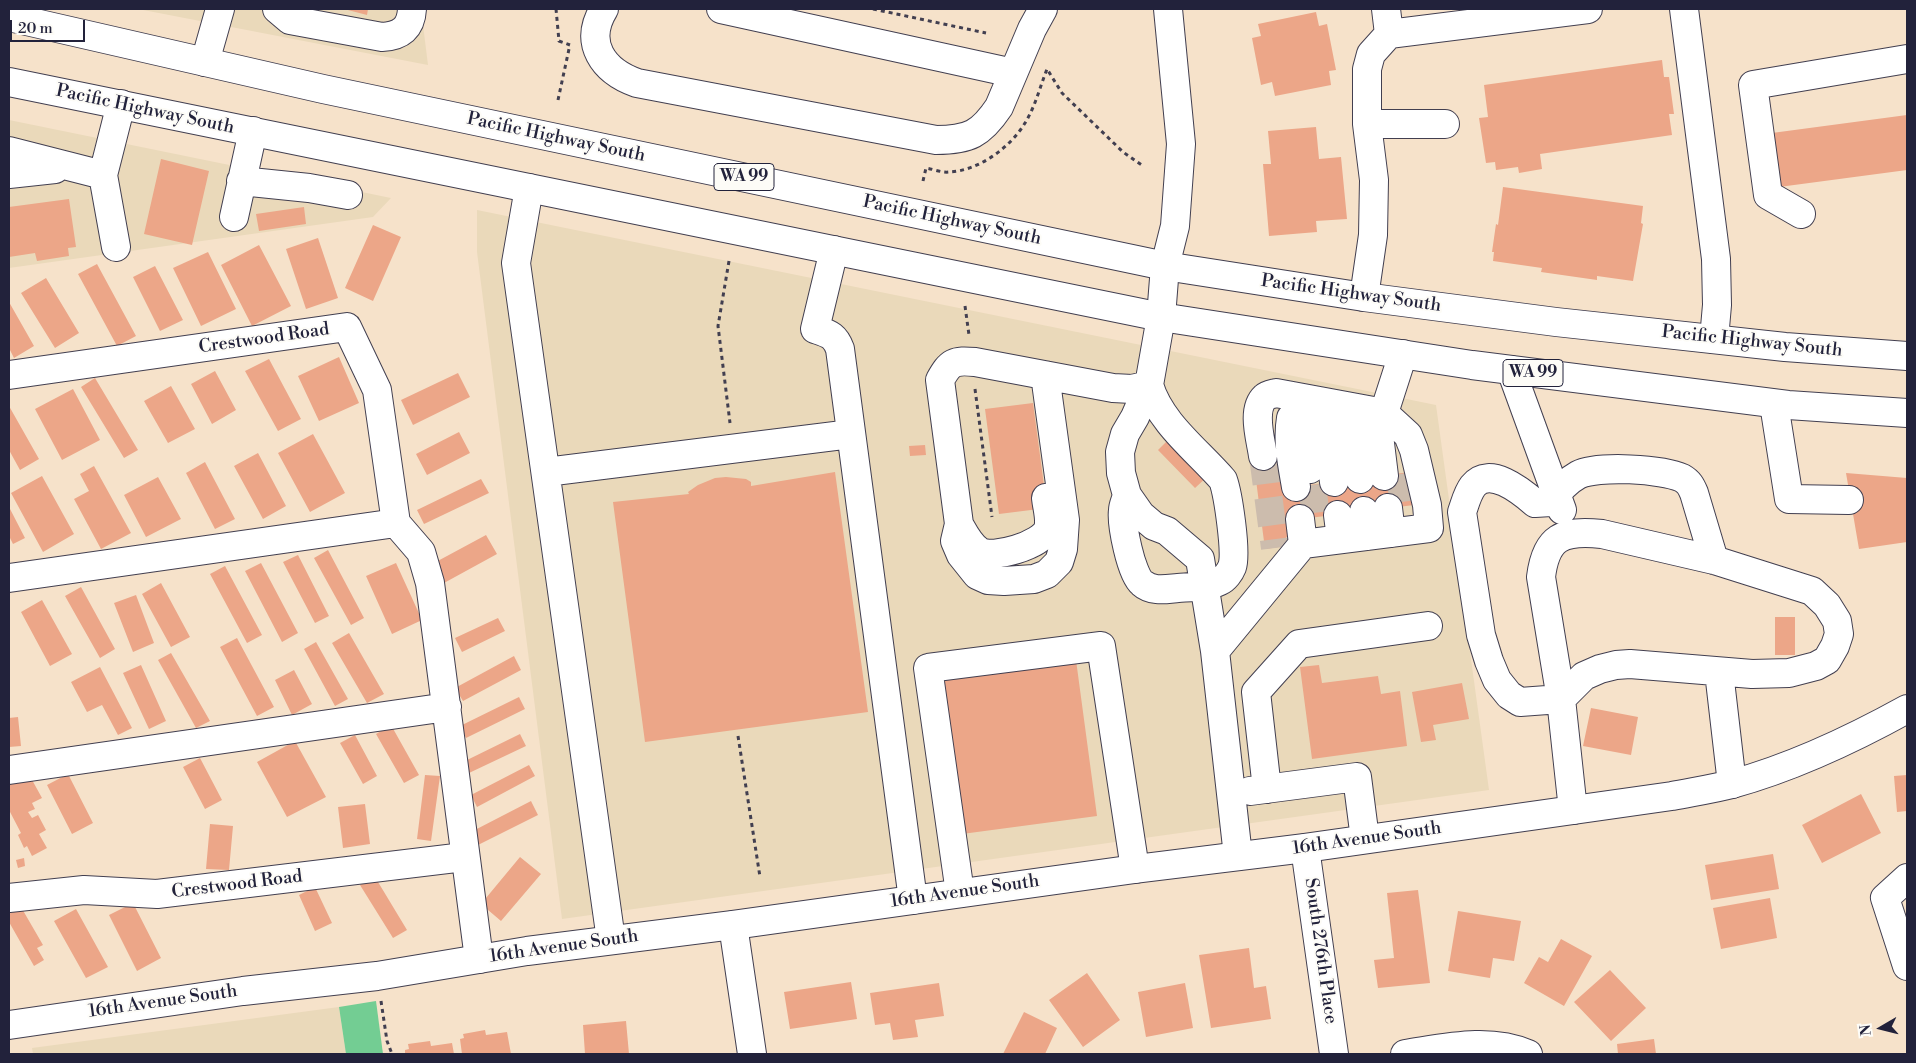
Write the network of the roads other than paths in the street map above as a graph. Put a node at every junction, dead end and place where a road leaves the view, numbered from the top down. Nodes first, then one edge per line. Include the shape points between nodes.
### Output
1 (220, 9) edge
2 (277, 9) edge
3 (322, 9) edge
4 (406, 9) edge
5 (412, 9) edge
6 (604, 9) edge
7 (720, 9) edge
8 (1043, 9) edge
9 (1168, 9) edge
10 (1588, 9) edge
11 (1684, 9) edge
12 (9, 17) edge
13 (1388, 21) edge
14 (1907, 60) edge
15 (205, 62) junction
16 (1014, 73) junction
17 (9, 82) edge
18 (121, 104) junction
19 (1367, 124) junction
20 (1446, 124) dead end
21 (253, 132) junction
22 (9, 151) edge
23 (74, 167) junction
24 (9, 174) edge
25 (103, 175) junction
26 (241, 181) junction
27 (529, 188) junction
28 (348, 195) dead end
29 (1801, 214) dead end
30 (234, 217) dead end
31 (116, 247) dead end
32 (834, 250) junction
33 (1165, 266) junction
34 (1364, 297) junction
35 (1160, 317) junction
36 (1714, 339) junction
37 (1403, 354) junction
38 (1907, 356) edge
39 (1512, 370) junction
40 (1038, 374) junction
41 (9, 375) edge
42 (1149, 385) junction
43 (1774, 404) junction
44 (1907, 413) edge
45 (1368, 425) junction
46 (852, 434) junction
47 (1263, 456) tunnel mouth
48 (546, 472) junction
49 (1348, 480) junction
50 (1556, 494) junction
51 (1127, 495) junction
52 (1849, 500) dead end
53 (396, 523) junction
54 (959, 524) junction
55 (1571, 535) junction
56 (1714, 560) junction
57 (9, 578) edge
58 (1204, 585) junction
59 (1428, 626) dead end
60 (1554, 649) junction
61 (1215, 651) junction
62 (1630, 664) junction
63 (1718, 672) junction
64 (1561, 698) junction
65 (447, 707) junction
66 (1907, 709) edge
67 (9, 770) edge
68 (1732, 784) junction
69 (1267, 788) junction
70 (1231, 793) junction
71 (1572, 810) junction
72 (1365, 839) junction
73 (1305, 848) junction
74 (1238, 856) junction
75 (464, 857) junction
76 (1135, 869) junction
77 (1907, 878) edge
78 (960, 893) junction
79 (9, 898) edge
80 (913, 900) junction
81 (733, 925) junction
82 (611, 940) junction
83 (479, 959) junction
84 (1907, 966) edge
85 (9, 1025) edge
86 (752, 1054) edge
87 (1334, 1054) edge
88 (1405, 1054) edge
89 (1528, 1054) edge

1 - 15 main road
2 - 5 main road via 290,20 382,37 402,32 412,17
3 - 4 main road via 380,21 391,21
6 - 16 main road via 598,19 595,42 605,63 624,78 936,140 960,139 977,132 999,106
7 - 16 main road
8 - 16 main road
9 - 33 main road via 1181,144 1175,226
10 - 13 main road
11 - 36 main road via 1716,259
12 - 15 main road, Pacific Highway South / WA 99
13 - 19 main road via 1367,69
14 - 29 main road via 1753,84 1768,195
15 - 33 main road, Pacific Highway South / WA 99 via 322,90
17 - 18 main road, Pacific Highway South / WA 99
18 - 21 main road, Pacific Highway South / WA 99
18 - 25 main road
19 - 20 main road
19 - 34 main road via 1374,180 1373,235
21 - 26 main road
21 - 27 main road, Pacific Highway South / WA 99
22 - 23 main road
23 - 24 main road
23 - 25 main road
25 - 31 main road
26 - 28 main road
26 - 30 main road
27 - 32 main road, Pacific Highway South / WA 99
27 - 48 main road via 516,263
32 - 35 main road, Pacific Highway South / WA 99
32 - 46 main road via 815,329 832,335 839,344
33 - 34 main road, Pacific Highway South / WA 99
33 - 35 main road
34 - 36 main road, Pacific Highway South / WA 99
35 - 37 main road, Pacific Highway South / WA 99
35 - 42 main road
36 - 38 main road, Pacific Highway South / WA 99
37 - 39 main road, Pacific Highway South / WA 99
37 - 45 main road
39 - 43 main road, Pacific Highway South / WA 99
39 - 50 main road
40 - 42 main road via 1113,388 1132,389
40 - 54 main road via 958,360 947,366 940,380
40 - 54 main road via 1048,530 1041,538 1021,548 984,553 967,538
40 - 54 main road via 1064,520 1059,562 1047,574 1034,579 988,580 977,574 961,555 955,541
41 - 53 main road, Crestwood Road via 347,327 377,390
42 - 51 main road via 1125,434 1120,452
42 - 58 main road via 1161,413 1223,480 1227,491 1234,554 1232,566 1220,581
43 - 44 main road, Pacific Highway South / WA 99
43 - 52 main road via 1788,500
45 - 47 main road via 1330,403 1276,393 1266,396 1258,414
45 - 49 main road
45 - 49 main road
45 - 49 main road via 1306,435
45 - 49 main road via 1313,412 1291,418 1289,447
45 - 61 main road via 1408,436 1427,505 1428,528 1353,525 1278,560
46 - 48 main road
46 - 80 main road
48 - 82 main road
50 - 55 main road
50 - 56 main road via 1570,480 1592,470 1662,472 1681,478 1690,484 1694,493
50 - 64 main road via 1551,502 1535,503 1520,489 1486,478 1474,485 1462,512 1481,635 1497,680 1509,695 1520,702
51 - 58 main road via 1140,515 1167,531 1200,559
51 - 58 main road via 1122,510 1128,549 1132,567 1142,584 1156,590
53 - 57 main road
53 - 65 main road via 422,552 430,583
55 - 56 main road via 1602,534
55 - 60 main road via 1559,538 1548,548 1544,560 1542,578
56 - 63 main road via 1812,592 1827,604 1837,621 1839,634 1826,660 1816,666 1789,672
58 - 61 main road
59 - 69 main road via 1299,644 1256,692
60 - 62 main road via 1572,661
60 - 64 main road
61 - 70 main road
62 - 63 main road
62 - 64 main road via 1600,669 1584,676
63 - 68 main road
64 - 71 main road
65 - 67 main road
65 - 75 main road
66 - 68 main road, 16th Avenue South via 1858,736 1799,762
68 - 71 main road, 16th Avenue South
69 - 70 main road
69 - 72 main road via 1358,777
70 - 74 main road
71 - 72 main road, 16th Avenue South
72 - 73 main road, 16th Avenue South
73 - 74 main road, 16th Avenue South
73 - 87 main road, South 276th Place
74 - 76 main road, 16th Avenue South
75 - 79 main road, Crestwood Road via 158,894 84,890
75 - 83 main road
76 - 78 main road, 16th Avenue South
76 - 78 main road via 1101,646 928,668
77 - 84 main road via 1885,898
78 - 80 main road, 16th Avenue South
80 - 81 main road, 16th Avenue South
81 - 82 main road, 16th Avenue South
81 - 86 main road
82 - 83 main road, 16th Avenue South
83 - 85 main road, 16th Avenue South via 377,976 243,991
88 - 89 main road via 1468,1044 1503,1047

